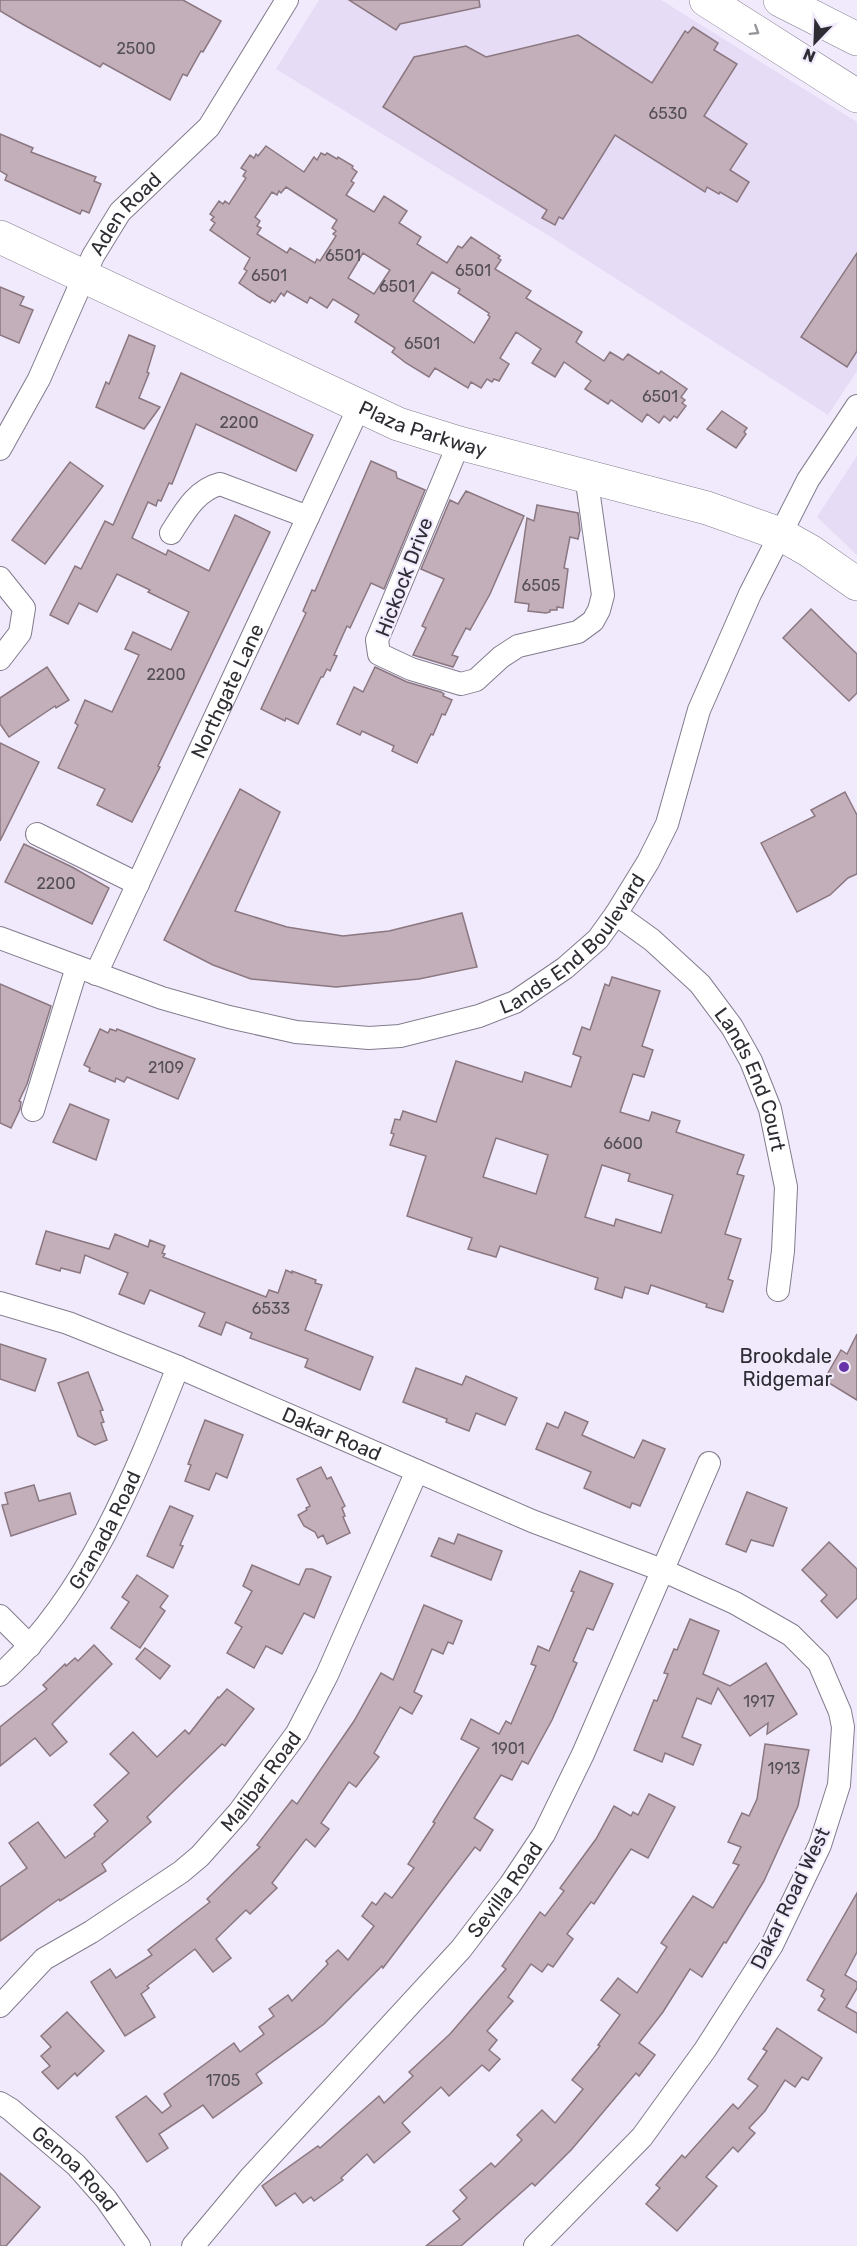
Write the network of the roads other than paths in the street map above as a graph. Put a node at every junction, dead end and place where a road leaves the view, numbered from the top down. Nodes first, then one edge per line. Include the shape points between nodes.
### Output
1 (286, 0) edge
2 (706, 0) edge
3 (780, 0) edge
4 (857, 39) edge
5 (857, 96) edge
6 (0, 237) edge
7 (84, 276) junction
8 (857, 406) edge
9 (359, 407) junction
10 (459, 443) junction
11 (0, 449) edge
12 (586, 475) junction
13 (308, 517) junction
14 (171, 532) dead end
15 (780, 534) junction
16 (0, 578) edge
17 (857, 584) edge
18 (0, 659) edge
19 (37, 834) dead end
20 (138, 884) junction
21 (616, 915) junction
22 (0, 938) edge
23 (87, 970) junction
24 (33, 1110) dead end
25 (778, 1290) dead end
26 (0, 1303) edge
27 (178, 1367) junction
28 (709, 1463) dead end
29 (417, 1471) junction
30 (662, 1570) junction
31 (0, 1616) edge
32 (30, 1646) junction
33 (0, 1675) edge
34 (0, 2006) edge
35 (0, 2103) edge
36 (139, 2246) edge
37 (193, 2246) edge
38 (535, 2246) edge

1 - 7 street, Aden Road via 209,127 120,212
2 -> 5 main road
3 - 4 main road
6 - 7 main road, Plaza Parkway
7 - 9 main road, Plaza Parkway
7 - 11 street, Aden Road via 39,379
8 - 15 street, Lands End Boulevard via 808,480
9 - 10 main road, Plaza Parkway
9 - 13 street, Northgate Lane
10 - 12 main road, Plaza Parkway
10 - 12 street, Hickock Drive via 377,640 379,654 411,669 462,684 476,680 518,646 578,633 596,616 603,595
12 - 15 main road, Plaza Parkway via 707,508
13 - 14 street via 220,483 207,487
13 - 20 street, Northgate Lane
15 - 17 main road, Plaza Parkway
15 - 21 street, Lands End Boulevard via 699,710 667,824
16 - 18 street via 24,608 20,633
19 - 20 street
20 - 23 street, Northgate Lane
21 - 23 street, Lands End Boulevard via 598,939 565,969 514,1002 479,1017 400,1036 369,1038 296,1032 162,998
21 - 25 street, Lands End Court via 652,940 700,984 751,1061 770,1109 786,1187
22 - 23 street, Lands End Boulevard
23 - 24 street, Northgate Lane
26 - 27 street, Dakar Road via 68,1323
27 - 29 street, Dakar Road
27 - 32 street, Granada Road via 110,1526 62,1604
28 - 30 street, Sevilla Road
29 - 30 street, Dakar Road via 532,1521
29 - 34 street, Malibar Road via 297,1733 239,1812 181,1872 44,1959
30 - 37 street, Sevilla Road via 578,1764 544,1834 510,1884 461,1948 249,2179
30 - 38 street, Dakar Road West via 735,1603 791,1635 819,1663 843,1727 839,1785 820,1845 772,1945 705,2050 642,2137
31 - 32 street
32 - 33 street, Granada Road
35 - 36 street, Genoa Road via 76,2165

